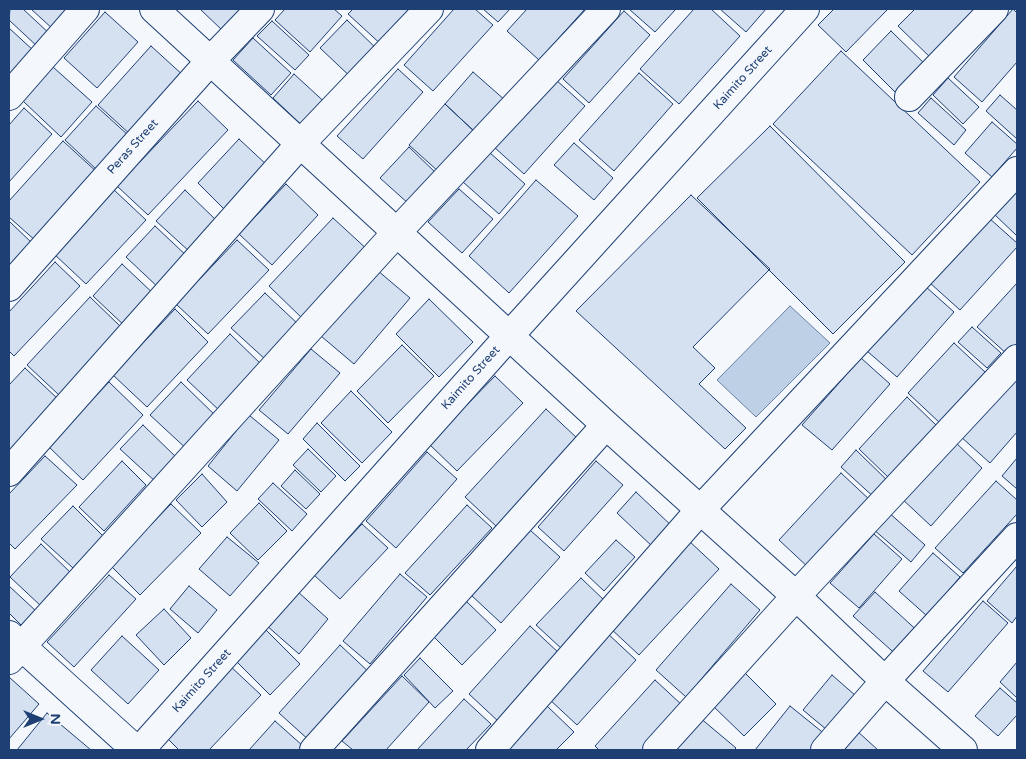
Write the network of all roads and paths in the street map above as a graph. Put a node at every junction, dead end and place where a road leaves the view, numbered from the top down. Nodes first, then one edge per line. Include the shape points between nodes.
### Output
1 (85, 9) edge
2 (154, 9) edge
3 (260, 9) edge
4 (429, 9) edge
5 (606, 9) edge
6 (805, 9) edge
7 (994, 9) edge
8 (211, 60) junction
9 (9, 96) edge
10 (909, 97) dead end
11 (300, 143) junction
12 (1017, 171) edge
13 (397, 232) junction
14 (9, 287) edge
15 (508, 336) junction
16 (1017, 359) edge
17 (606, 425) junction
18 (9, 472) edge
19 (700, 510) junction
20 (1017, 537) edge
21 (796, 596) junction
22 (13, 647) edge
23 (885, 681) junction
24 (136, 750) edge
25 (140, 750) edge
26 (314, 750) edge
27 (490, 750) edge
28 (657, 750) edge
29 (825, 750) edge
30 (963, 750) edge

1 - 9 street
2 - 8 street
3 - 8 street, Peras Street
4 - 11 street
5 - 13 street
6 - 15 street, Kaimito Street
7 - 10 street
8 - 11 street
8 - 14 street, Peras Street
11 - 13 street
11 - 18 street
12 - 19 street
13 - 15 street
13 - 22 street
15 - 17 street
15 - 25 street, Kaimito Street
16 - 21 street
17 - 19 street
17 - 26 street
19 - 21 street
19 - 27 street
20 - 23 street
21 - 23 street
21 - 28 street
22 - 24 street
23 - 29 street
23 - 30 street

